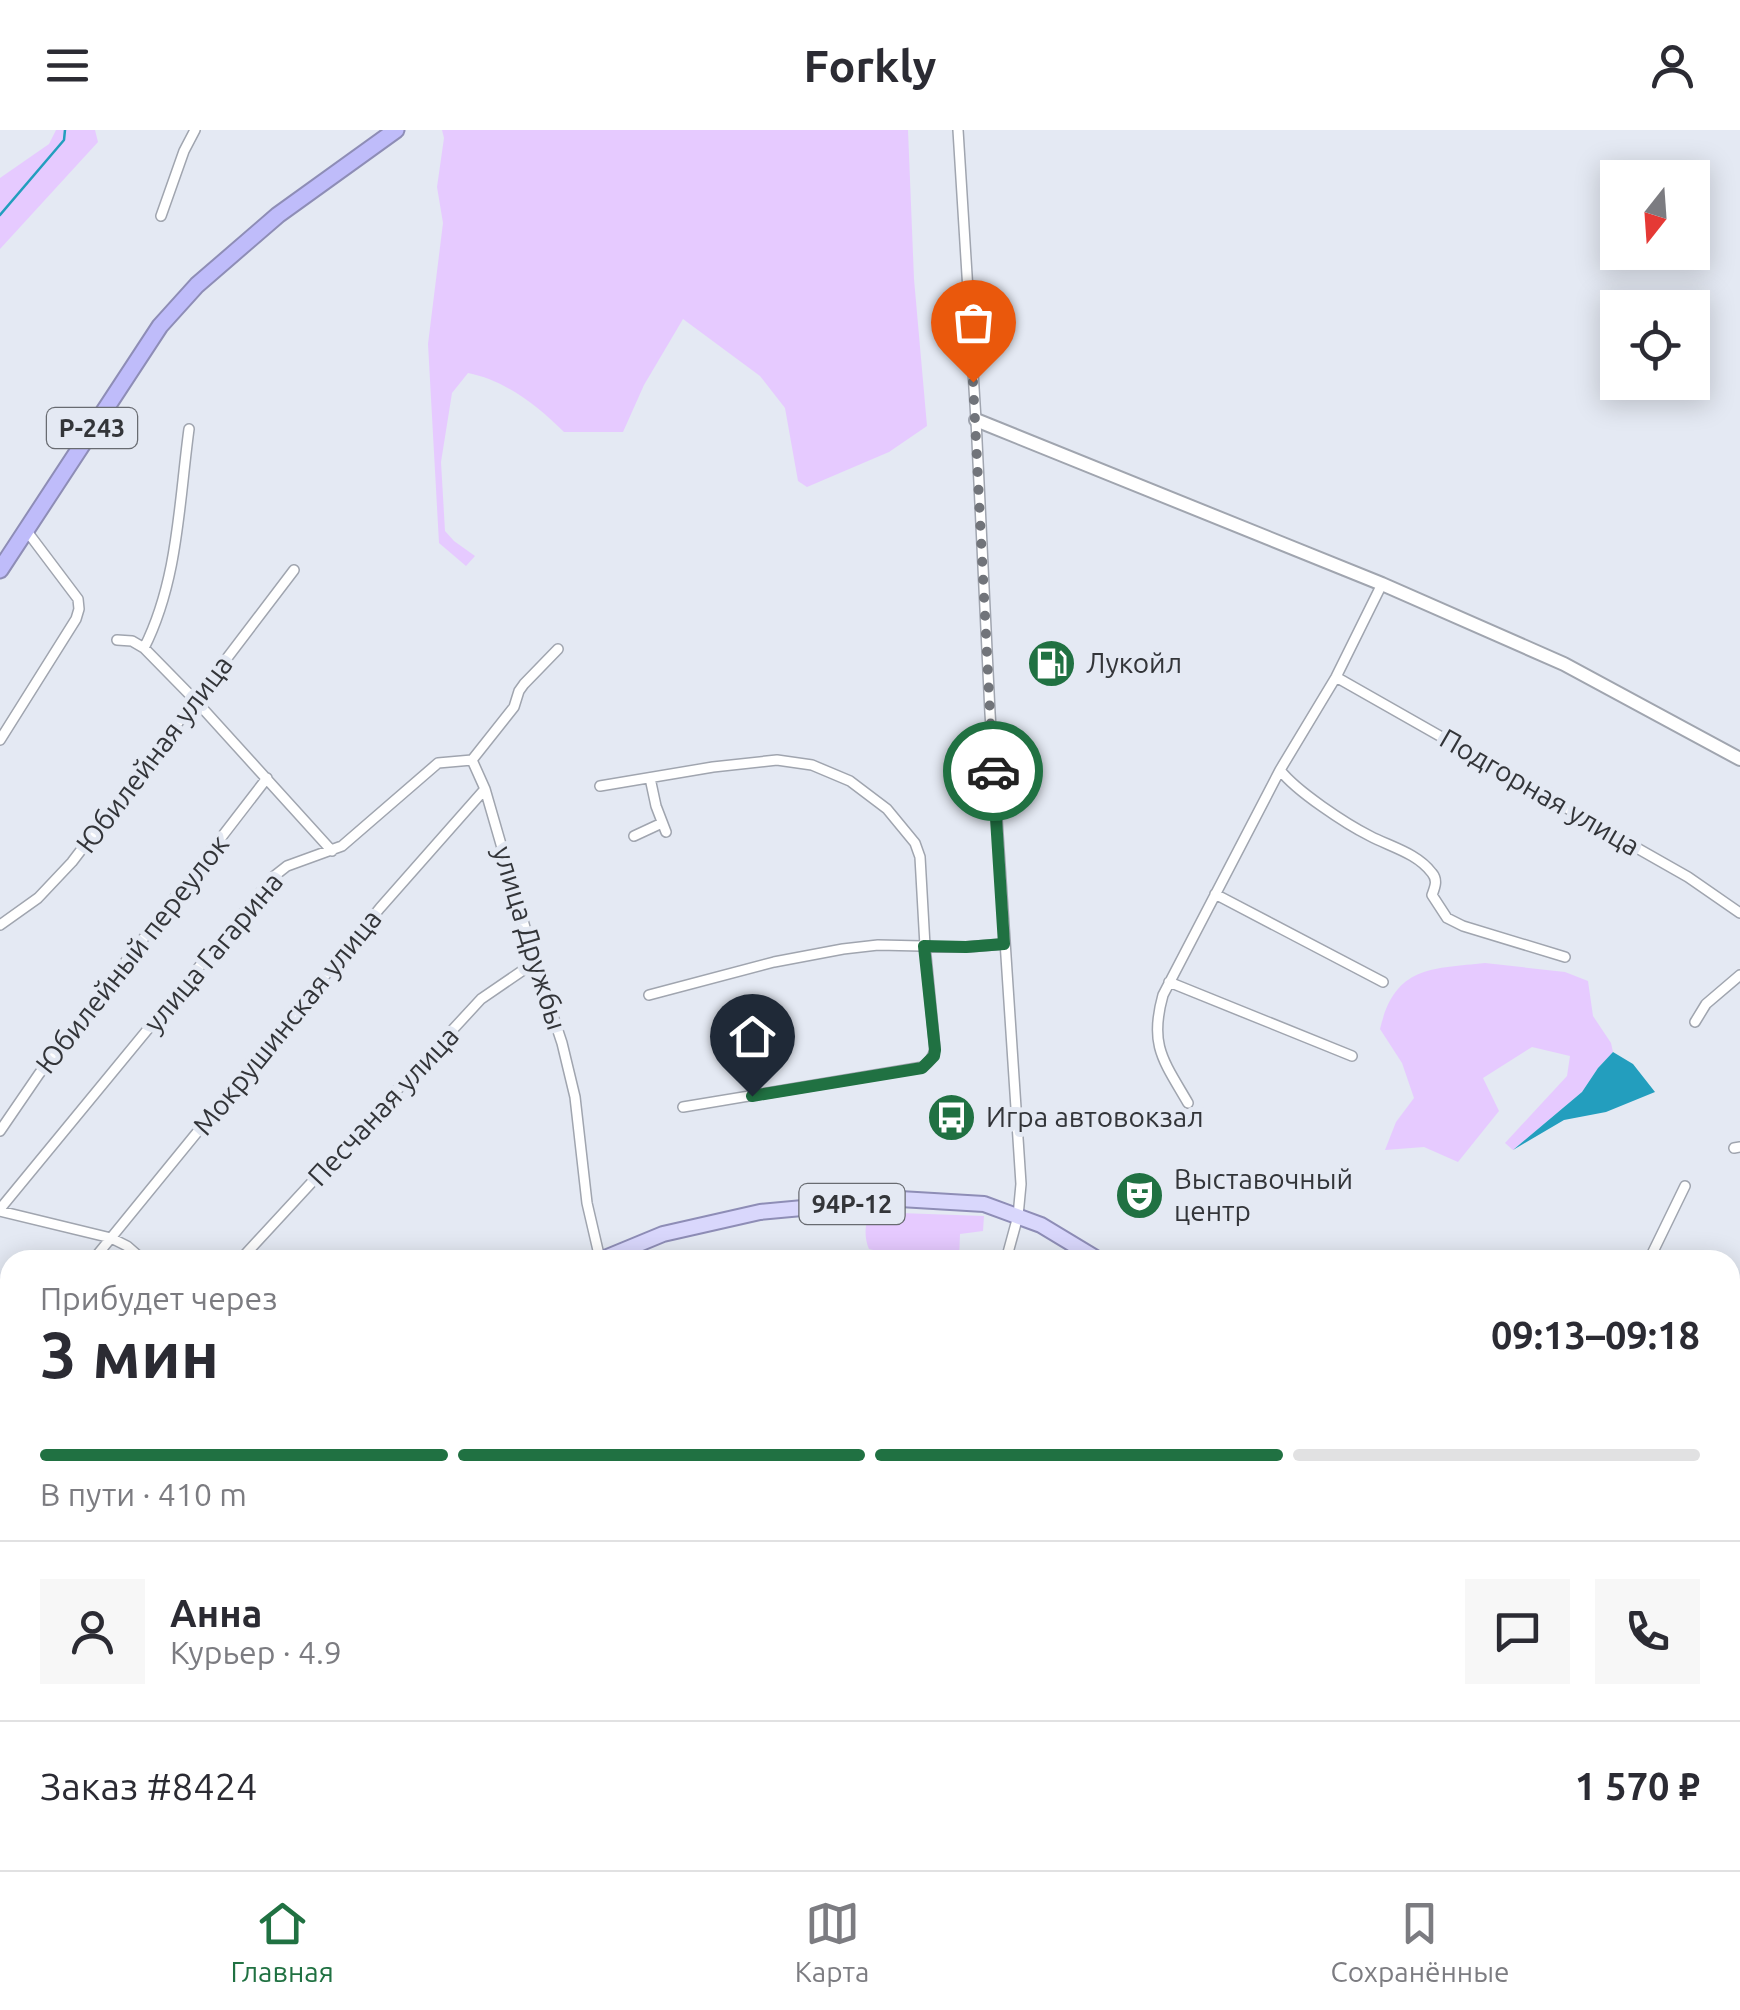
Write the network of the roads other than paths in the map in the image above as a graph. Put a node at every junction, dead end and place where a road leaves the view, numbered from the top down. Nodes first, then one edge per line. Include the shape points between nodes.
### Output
1 (195, 130) edge
2 (396, 130) edge
3 (958, 130) edge
4 (161, 216) dead end
5 (976, 420) junction
6 (189, 429) dead end
7 (26, 530) junction
8 (0, 570) edge
9 (294, 570) dead end
10 (1382, 584) junction
11 (117, 640) dead end
12 (144, 648) junction
13 (558, 649) dead end
14 (1336, 677) junction
15 (195, 700) junction
16 (0, 740) edge
17 (1740, 759) edge
18 (472, 760) junction
19 (1280, 770) junction
20 (266, 778) junction
21 (650, 778) junction
22 (600, 786) dead end
23 (485, 789) junction
24 (634, 836) dead end
25 (332, 851) junction
26 (1215, 894) junction
27 (1740, 913) edge
28 (0, 925) edge
29 (1004, 944) junction
30 (924, 946) junction
31 (1565, 956) dead end
32 (535, 962) junction
33 (1740, 975) edge
34 (1168, 982) junction
35 (1383, 982) dead end
36 (649, 995) dead end
37 (1695, 1022) dead end
38 (1352, 1056) dead end
39 (1188, 1102) dead end
40 (684, 1108) dead end
41 (0, 1131) edge
42 (1685, 1186) dead end
43 (0, 1210) edge
44 (1018, 1216) junction
45 (111, 1238) junction
46 (101, 1250) edge
47 (131, 1250) edge
48 (249, 1250) edge
49 (598, 1250) edge
50 (625, 1250) edge
51 (1009, 1250) edge
52 (1082, 1250) edge
53 (1654, 1250) edge

1 - 4 street
2 - 7 highway, Р-243 via 278,215 160,326
3 - 5 street
5 - 10 street
5 - 29 street
6 - 12 street via 171,570
7 - 8 highway, Р-243
7 - 16 street via 79,609
9 - 15 street, Юбилейная улица
10 - 14 street
10 - 17 street via 1564,664
11 - 12 street
12 - 15 street
13 - 18 street via 524,684
14 - 19 street
14 - 27 street, Подгорная улица
15 - 20 street
15 - 28 street, Юбилейная улица via 63,873
18 - 23 street, улица Дружбы
18 - 25 street, улица Гагарина via 438,763
19 - 26 street
19 - 31 street via 1368,836 1434,874 1432,895 1447,918
20 - 25 street
20 - 41 street, Юбилейный переулок
21 - 22 street
21 - 24 street via 664,827
21 - 30 street via 776,760 812,765 850,781 916,843
23 - 32 street, улица Дружбы
23 - 45 street, Мокрушинская улица
25 - 43 street, улица Гагарина via 273,877
26 - 34 street
26 - 35 street
29 - 30 street
29 - 44 street
30 - 36 street via 843,949
30 - 40 street via 935,1050 922,1068
32 - 48 street, Песчаная улица via 481,999
32 - 49 street, улица Дружбы via 575,1097
33 - 37 street
34 - 38 street
34 - 39 street via 1157,1016 1158,1048
42 - 53 street
43 - 45 street
44 - 50 main road, 94Р-12 via 984,1204 900,1199 760,1212
44 - 51 street
44 - 52 main road, 94Р-12
45 - 46 street, Мокрушинская улица
45 - 47 street

